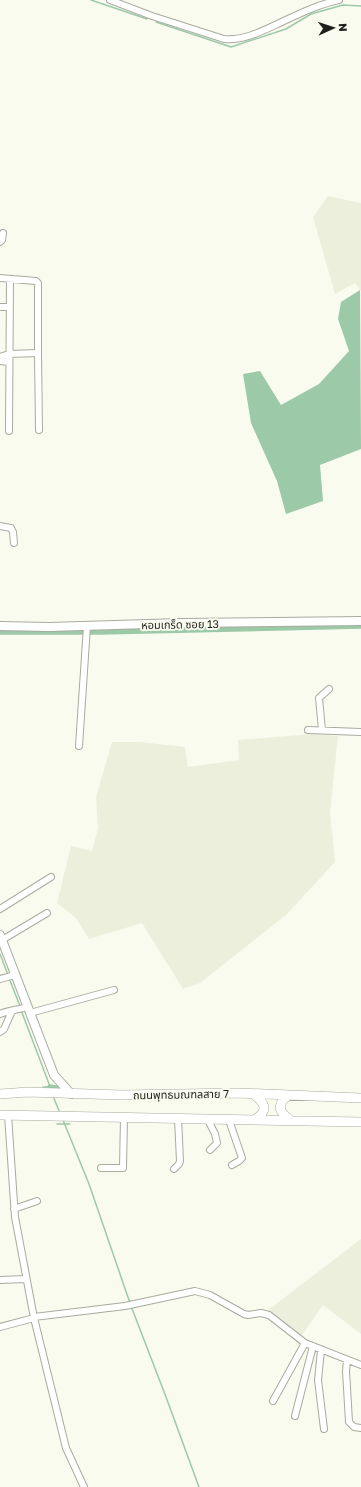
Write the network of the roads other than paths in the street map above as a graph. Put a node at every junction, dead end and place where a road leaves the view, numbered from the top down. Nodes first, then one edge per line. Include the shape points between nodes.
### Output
1 (110, 0) edge
2 (334, 1) edge
3 (3, 233) dead end
4 (0, 242) edge
5 (0, 278) edge
6 (10, 279) junction
7 (0, 307) edge
8 (9, 307) junction
9 (38, 353) junction
10 (9, 354) junction
11 (0, 357) edge
12 (0, 362) edge
13 (9, 362) junction
14 (39, 430) dead end
15 (8, 431) dead end
16 (0, 526) edge
17 (14, 543) dead end
18 (361, 621) edge
19 (0, 626) edge
20 (86, 630) junction
21 (329, 689) dead end
22 (308, 730) dead end
23 (322, 730) junction
24 (361, 732) edge
25 (79, 746) dead end
26 (51, 877) dead end
27 (0, 909) edge
28 (47, 913) dead end
29 (1, 937) edge
30 (2, 952) edge
31 (13, 976) junction
32 (2, 978) edge
33 (114, 990) dead end
34 (27, 1010) junction
35 (14, 1011) junction
36 (0, 1014) edge
37 (0, 1032) edge
38 (64, 1089) junction
39 (0, 1094) edge
40 (253, 1094) junction
41 (287, 1096) junction
42 (361, 1098) edge
43 (4, 1115) edge
44 (124, 1117) junction
45 (178, 1118) junction
46 (208, 1120) junction
47 (229, 1120) junction
48 (254, 1120) junction
49 (290, 1120) junction
50 (361, 1122) edge
51 (210, 1150) dead end
52 (232, 1165) dead end
53 (101, 1168) dead end
54 (174, 1169) dead end
55 (37, 1201) dead end
56 (14, 1208) junction
57 (26, 1279) junction
58 (0, 1280) edge
59 (34, 1318) junction
60 (0, 1328) edge
61 (305, 1343) junction
62 (313, 1346) junction
63 (321, 1350) junction
64 (347, 1360) junction
65 (361, 1365) edge
66 (273, 1400) dead end
67 (295, 1416) dead end
68 (361, 1428) edge
69 (324, 1429) dead end
70 (84, 1487) edge

1 - 2 street via 230,40 263,32 285,20
3 - 4 street
5 - 6 street
6 - 8 street
6 - 9 street via 38,283
7 - 8 street
8 - 10 street
9 - 10 street
9 - 14 street
10 - 11 street
10 - 13 street
12 - 13 street
13 - 15 street
16 - 17 street via 11,528
18 - 20 street, หอมเกร็ด ซอย 13 via 181,623
19 - 20 street, หอมเกร็ด ซอย 13
20 - 25 street
21 - 23 street via 319,698
22 - 23 street
23 - 24 street
26 - 27 street
28 - 29 street
29 - 30 street
30 - 31 street
31 - 32 street
31 - 34 street
33 - 34 street
34 - 35 street
34 - 38 street via 54,1075
35 - 36 street
35 - 37 street
38 - 39 main road, ถนนพุทธมณฑลสาย 7
38 - 40 main road, ถนนพุทธมณฑลสาย 7
40 - 41 main road, ถนนพุทธมณฑลสาย 7
40 - 48 main road via 264,1105 263,1112
41 - 42 main road, ถนนพุทธมณฑลสาย 7
41 - 49 main road via 282,1100 280,1108
43 - 44 main road, ถนนพุทธมณฑลสาย 7
43 - 56 street
44 - 45 main road, ถนนพุทธมณฑลสาย 7
44 - 53 street via 123,1168
45 - 46 main road, ถนนพุทธมณฑลสาย 7
45 - 54 street via 180,1161
46 - 47 main road, ถนนพุทธมณฑลสาย 7
46 - 51 street via 217,1139 217,1143
47 - 48 main road, ถนนพุทธมณฑลสาย 7
47 - 52 street via 242,1158
48 - 49 main road, ถนนพุทธมณฑลสาย 7
49 - 50 main road, ถนนพุทธมณฑลสาย 7
55 - 56 street
56 - 57 street
57 - 58 street
57 - 59 street
59 - 60 street
59 - 61 street via 125,1306 191,1291 210,1295 244,1314 269,1315
59 - 70 street via 66,1448
61 - 62 street
61 - 66 street
62 - 63 street
62 - 67 street
63 - 64 street
63 - 69 street via 318,1380
64 - 65 street
64 - 68 street via 349,1422 354,1427

